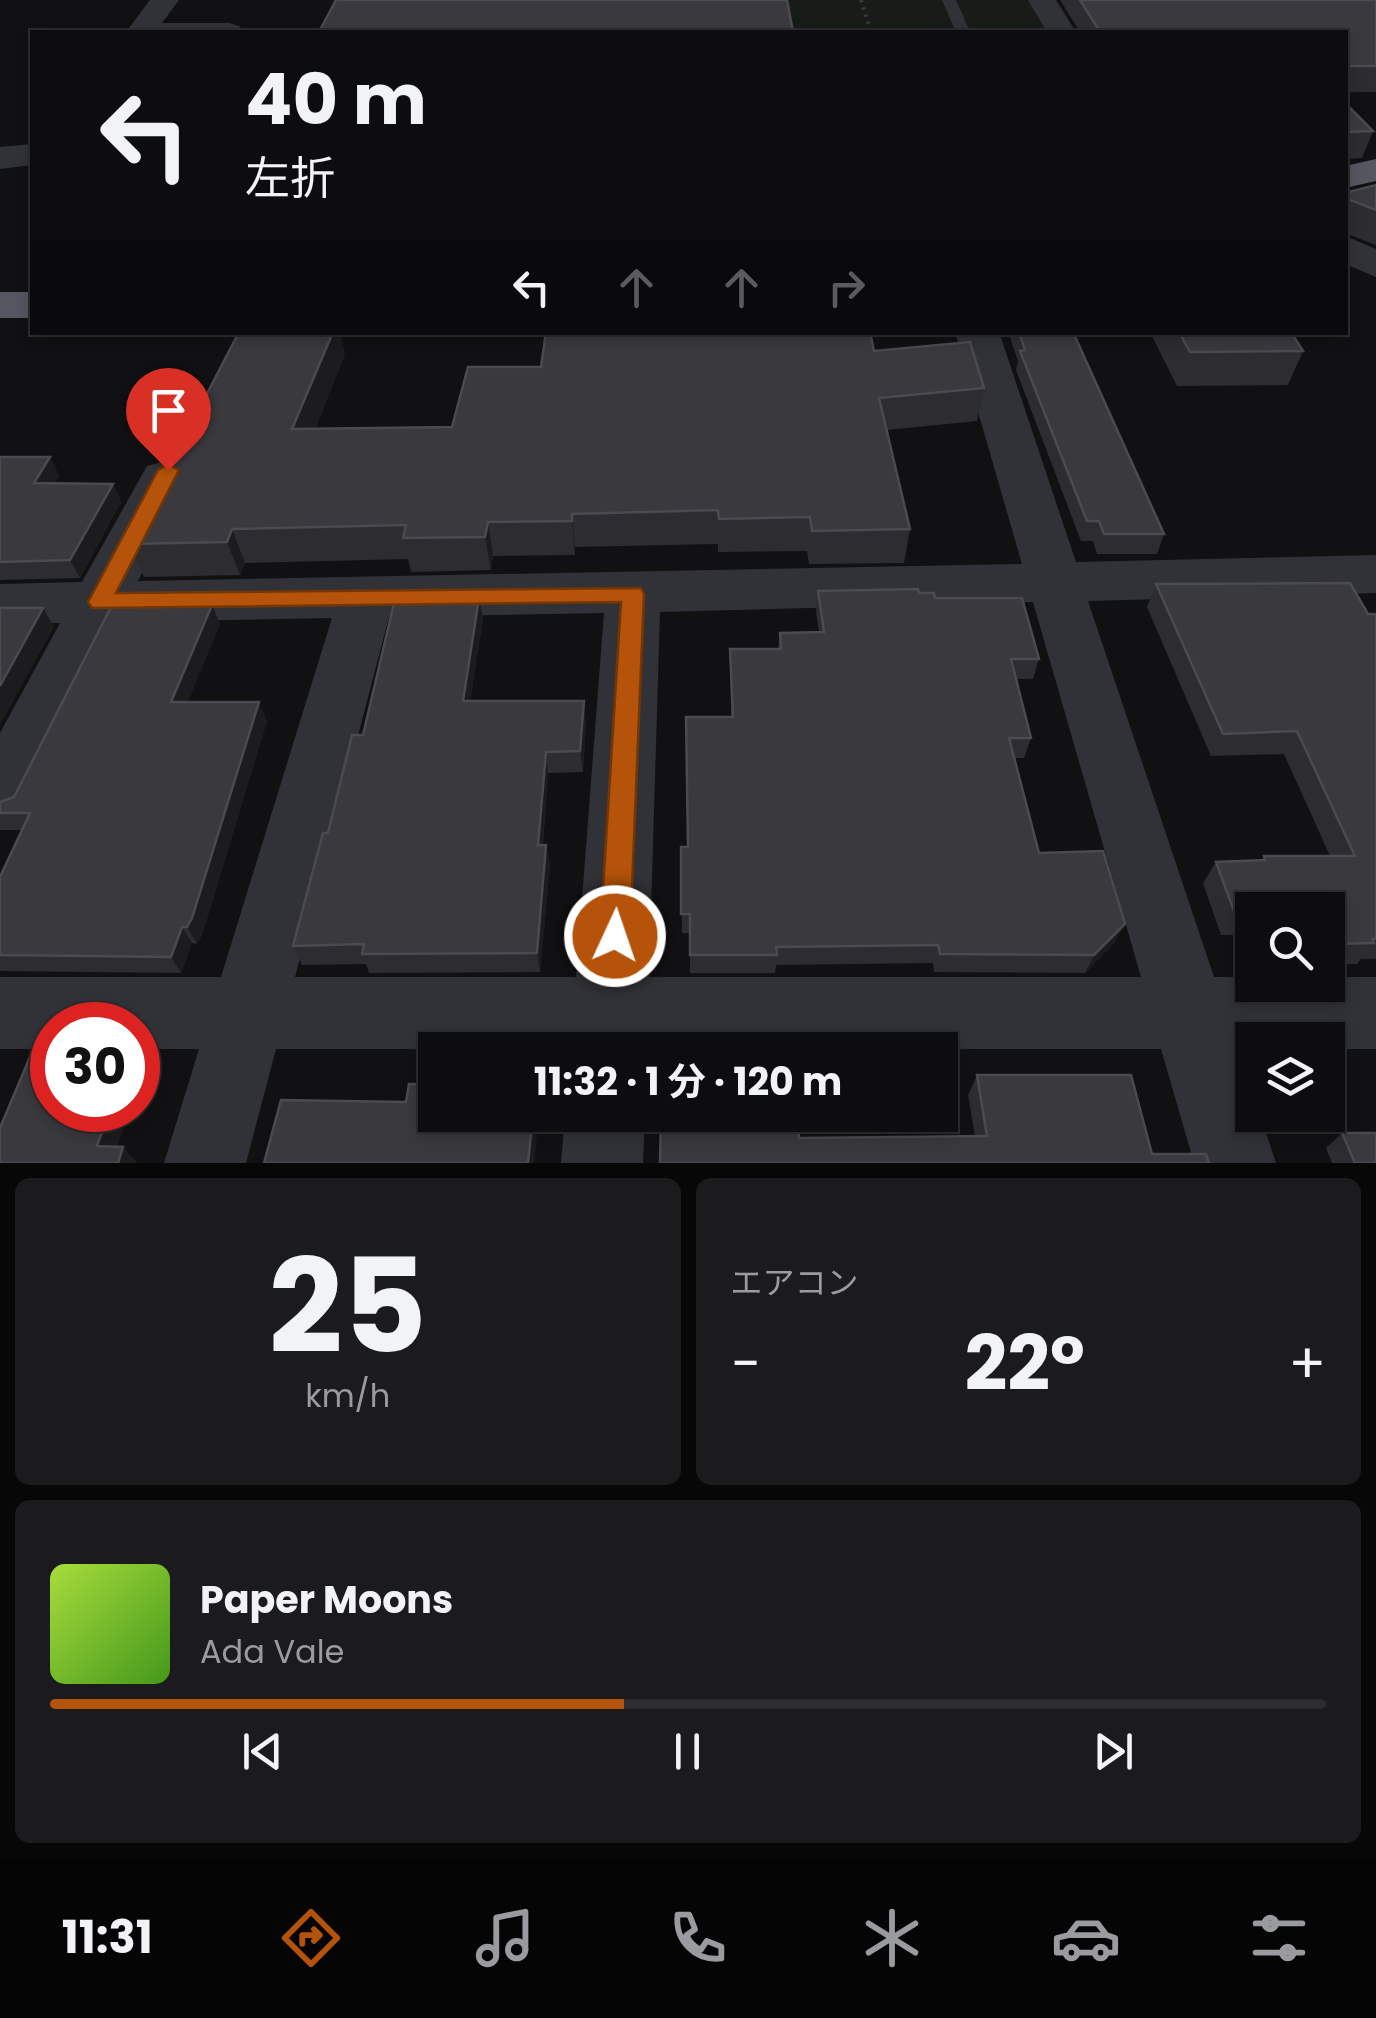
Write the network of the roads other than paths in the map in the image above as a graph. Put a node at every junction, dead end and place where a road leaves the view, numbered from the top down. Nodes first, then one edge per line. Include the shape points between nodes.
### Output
1 (165, 0) edge
2 (249, 0) edge
3 (949, 0) edge
4 (1042, 0) edge
5 (142, 30) edge
6 (229, 30) edge
7 (962, 30) edge
8 (1061, 30) edge
9 (30, 155) edge
10 (0, 158) edge
11 (1376, 170) edge
12 (1348, 176) edge
13 (1348, 250) edge
14 (1376, 265) edge
15 (0, 304) edge
16 (30, 305) edge
17 (978, 335) edge
18 (191, 427) edge
19 (1376, 574) edge
20 (1054, 582) junction
21 (633, 594) junction
22 (366, 597) junction
23 (100, 602) junction
24 (0, 604) edge
25 (0, 794) edge
26 (0, 1013) edge
27 (248, 1013) junction
28 (1188, 1013) junction
29 (1376, 1013) edge
30 (610, 1031) edge
31 (604, 1132) edge
32 (205, 1163) edge
33 (602, 1163) edge
34 (1236, 1163) edge

1 - 5 street
2 - 6 street
3 - 7 lane
4 - 8 street
9 - 10 street
11 - 12 highway
13 - 14 street
15 - 16 highway
17 - 20 street
18 - 23 street
19 - 20 street
20 - 21 street
20 - 28 street
21 - 22 street
21 - 30 street
22 - 23 street
22 - 27 street
23 - 24 street
23 - 25 street
26 - 27 street
27 - 30 street
27 - 32 street
28 - 29 street
28 - 30 street
28 - 34 street
31 - 33 street

